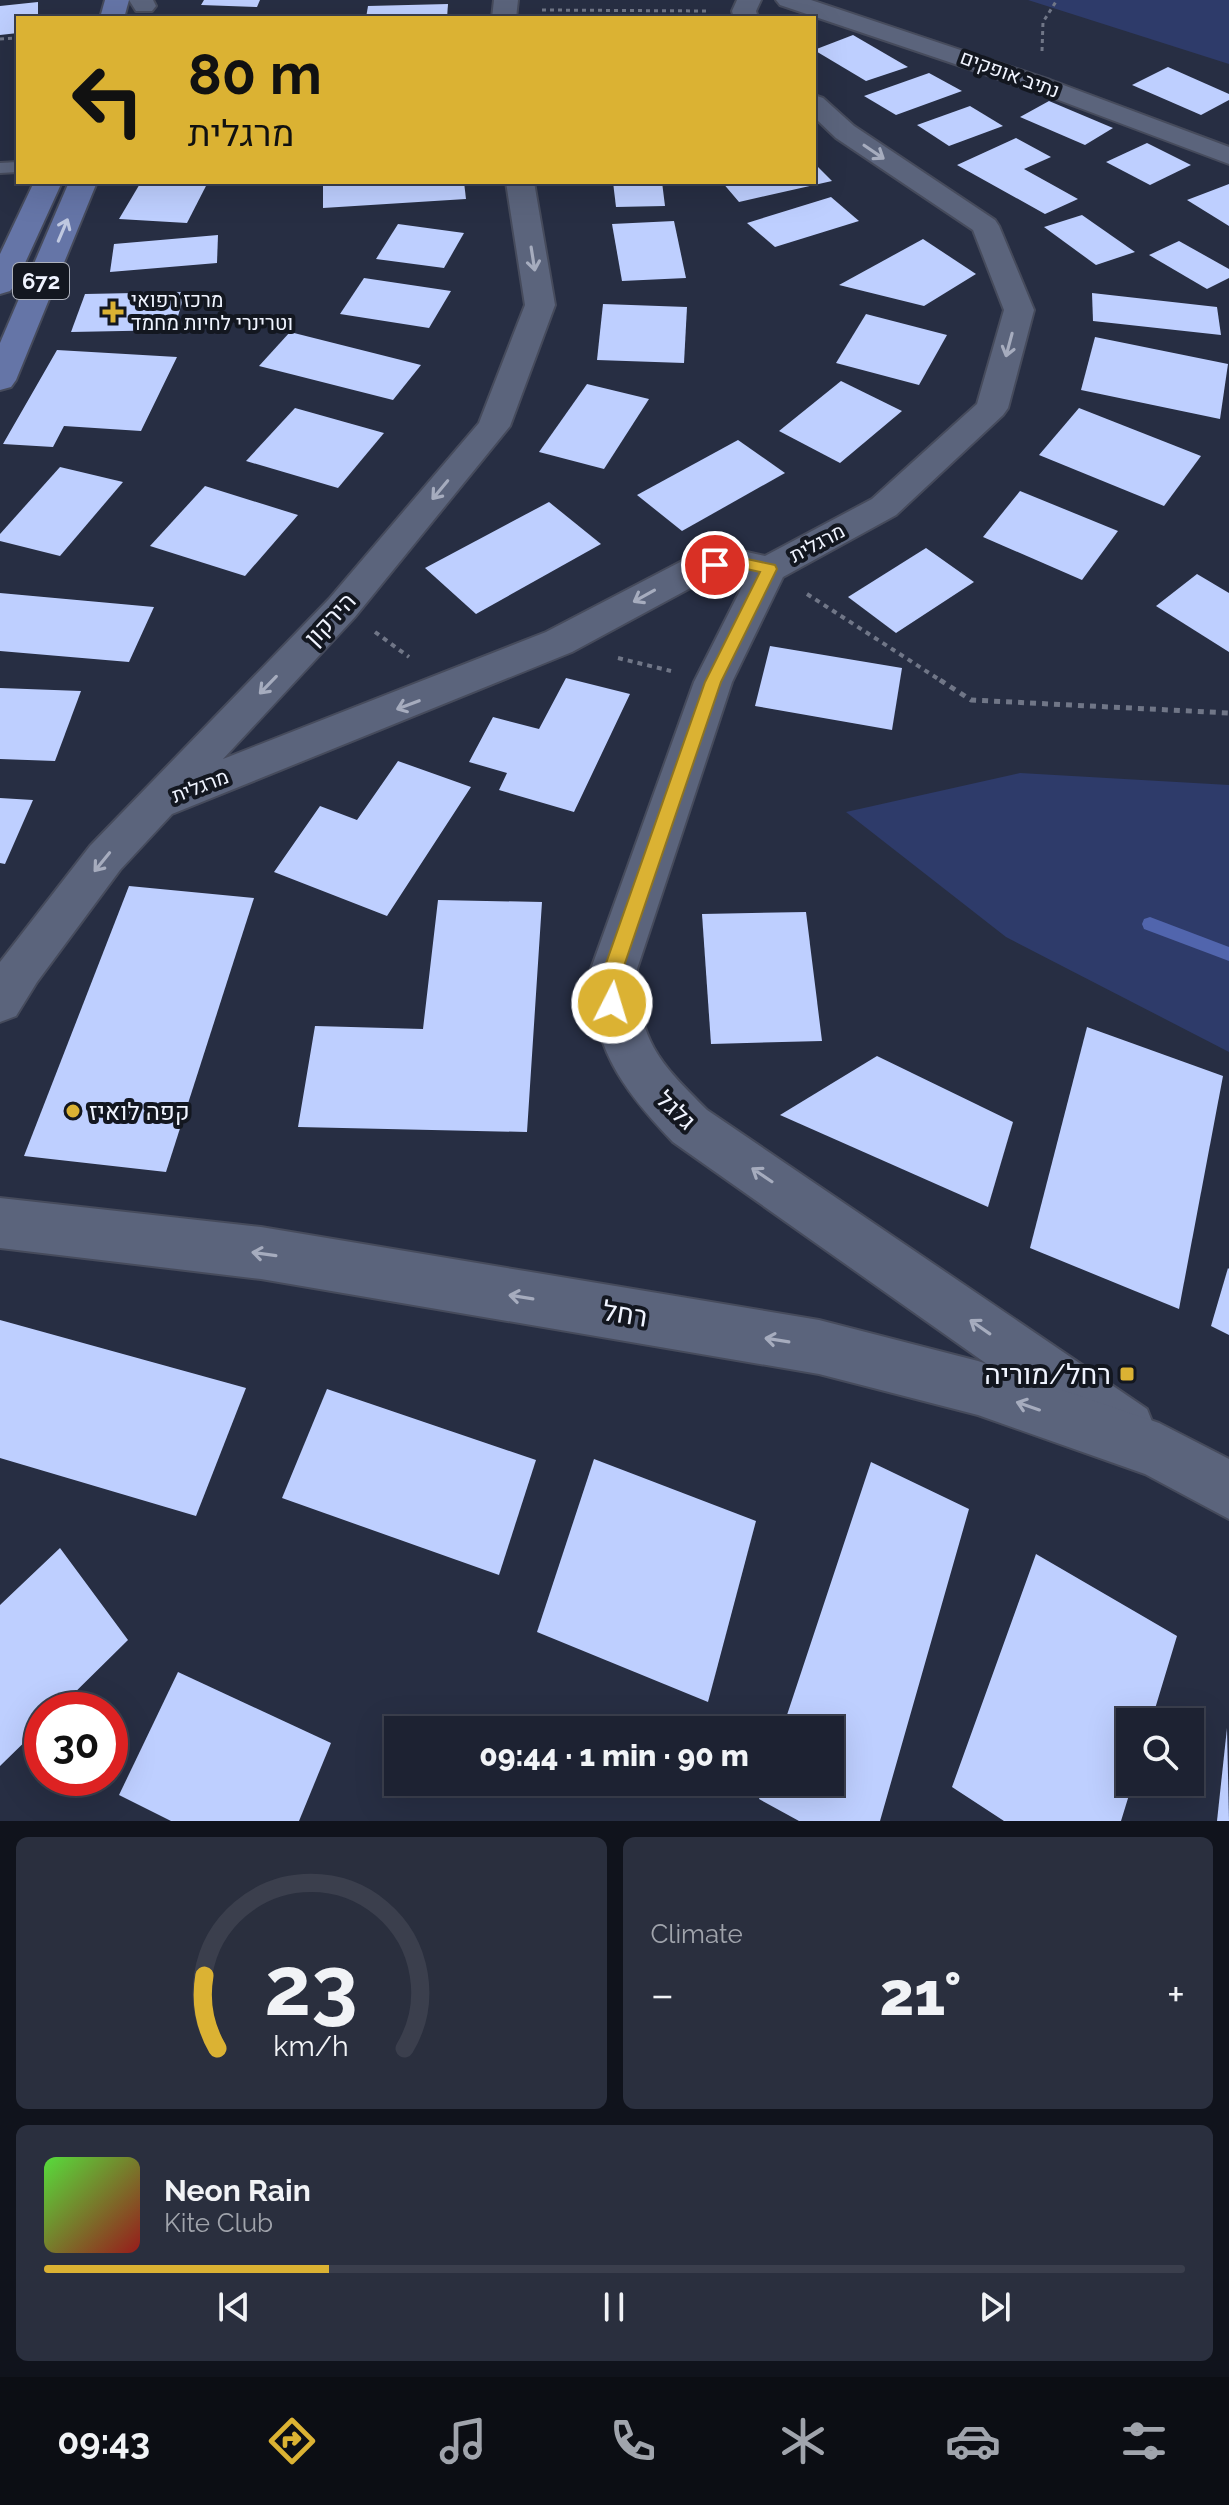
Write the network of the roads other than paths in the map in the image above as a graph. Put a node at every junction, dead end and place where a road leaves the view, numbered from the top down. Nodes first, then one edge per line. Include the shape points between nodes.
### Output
1 (788, 0) edge
2 (816, 105) edge
3 (1229, 156) edge
4 (47, 184) edge
5 (82, 184) edge
6 (520, 184) edge
7 (0, 285) edge
8 (0, 380) edge
9 (769, 569) junction
10 (154, 804) junction
11 (0, 1002) edge
12 (0, 1223) edge
13 (1159, 1451) junction
14 (1229, 1490) edge

1 - 3 street, נתיב אופקים via 1041,85
2 -> 9 street, מרגלית via 845,132 985,226 1019,310 992,408 884,507
4 - 7 main road, 672
8 -> 5 main road, 672
6 -> 10 street, הירקון via 540,305 494,426 342,608
9 -> 10 street, מרגלית via 733,561 697,569 559,642
13 -> 9 street, גלגל via 690,1126 632,1060 620,1035 612,1003 614,969 713,682
10 -> 11 street, הירקון via 105,858
13 -> 12 street, רחל via 978,1388 819,1347 261,1253
13 - 14 street, רחל

